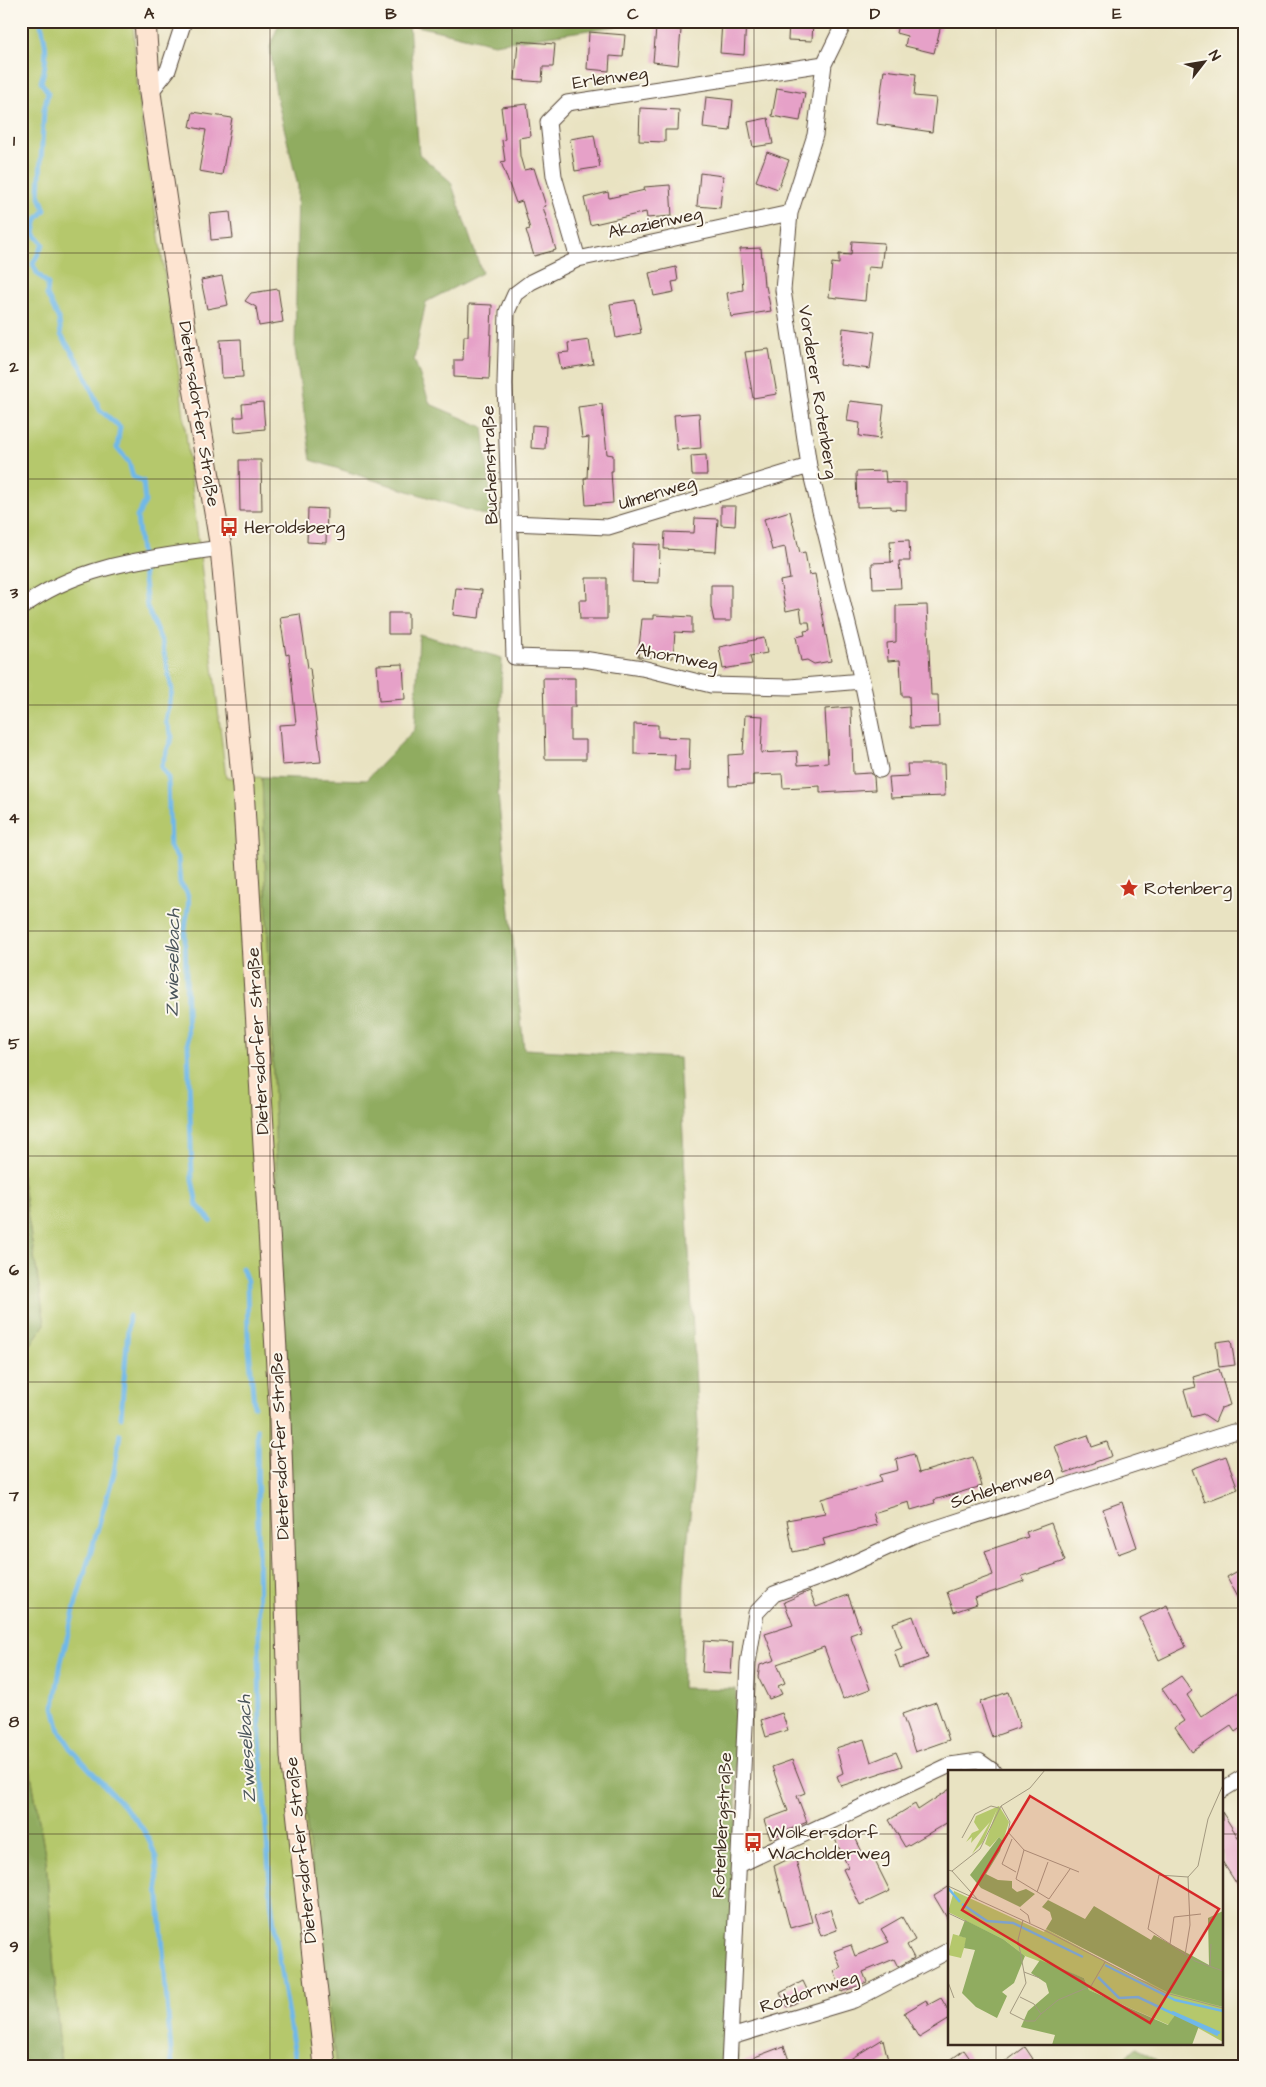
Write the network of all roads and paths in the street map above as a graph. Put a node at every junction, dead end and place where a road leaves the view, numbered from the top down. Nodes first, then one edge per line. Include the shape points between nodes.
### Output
1 (145, 21) edge
2 (184, 21) edge
3 (845, 21) edge
4 (824, 64) junction
5 (150, 93) junction
6 (790, 213) junction
7 (578, 259) junction
8 (531, 282) joint
9 (809, 466) junction
10 (511, 522) junction
11 (221, 548) junction
12 (21, 608) edge
13 (514, 657) joint
14 (862, 681) junction
15 (880, 770) dead end
16 (1245, 1432) edge
17 (774, 1594) joint
18 (992, 1770) edge
19 (1245, 1776) edge
20 (1224, 1789) edge
21 (740, 1864) junction
22 (948, 1951) edge
23 (731, 2037) junction
24 (325, 2066) edge
25 (730, 2066) edge

1 - 5 street, Dietersdorfer Straße
2 - 5 street via 168,70
3 - 4 street, Vorderer Rotenberg
4 - 6 street, Vorderer Rotenberg via 815,135
4 - 7 street, Erlenweg via 567,103 548,122 554,176
5 - 11 street, Dietersdorfer Straße
6 - 7 street, Akazienweg
6 - 9 street, Vorderer Rotenberg via 783,290
7 - 8 street, Akazienweg
8 - 10 street, Buchenstraße via 515,294 507,312 505,384
9 - 10 street, Ulmenweg via 608,527
9 - 14 street, Vorderer Rotenberg
10 - 13 street, Buchenstraße
11 - 12 street via 129,561 86,573
11 - 24 street, Dietersdorfer Straße via 243,788 280,1418 290,1756
13 - 14 street, Ahornweg via 583,659 642,668 711,685 790,687
14 - 15 street, Vorderer Rotenberg
16 - 17 street, Schlehenweg via 1233,1432 912,1536 834,1572
17 - 21 street, Rotenbergstraße via 756,1613 748,1663
18 - 21 street via 979,1761 950,1765
19 - 20 street
21 - 23 street, Rotenbergstraße
22 - 23 street, Rotdornweg via 854,2000
23 - 25 street, Rotenbergstraße

